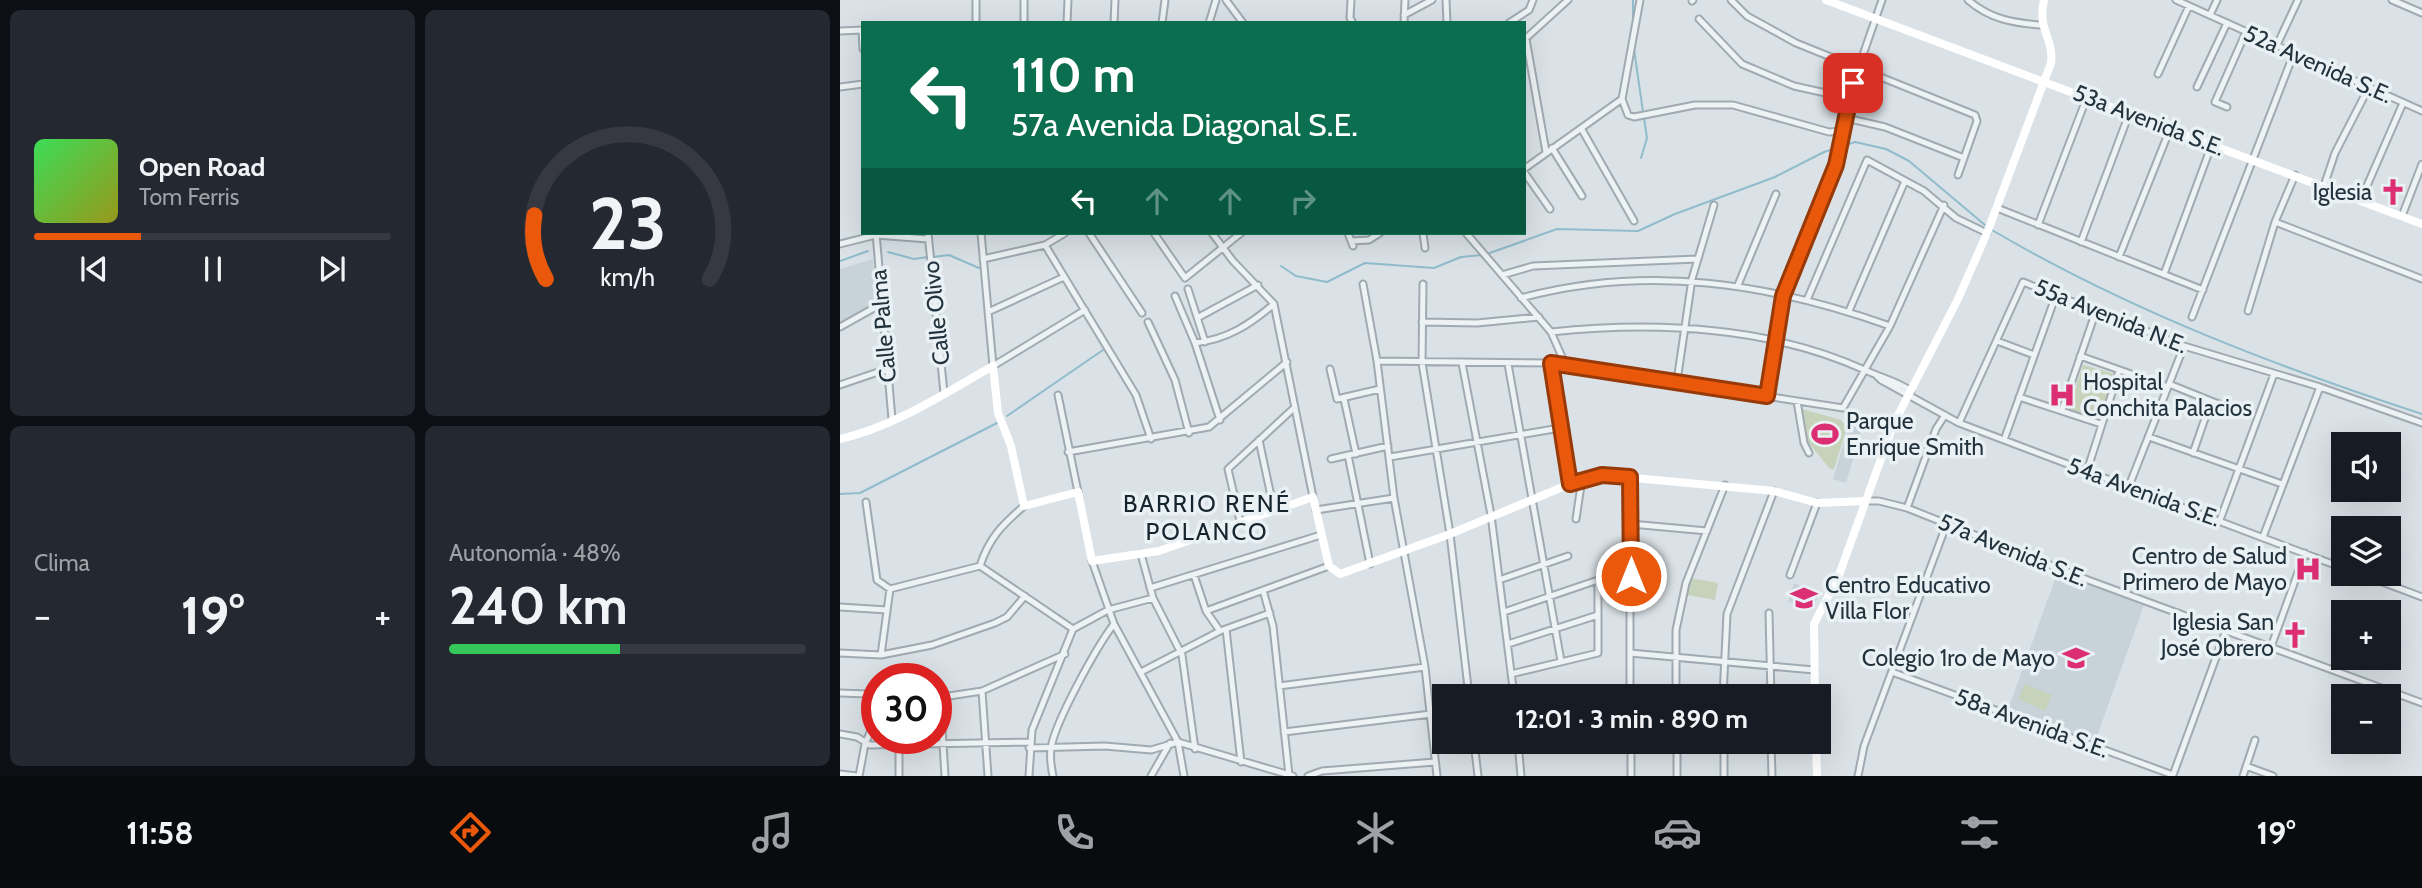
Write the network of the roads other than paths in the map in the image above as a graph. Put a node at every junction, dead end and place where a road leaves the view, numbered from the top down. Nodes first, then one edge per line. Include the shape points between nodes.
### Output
1 (976, 0) edge
2 (1024, 0) edge
3 (1068, 0) edge
4 (1115, 0) edge
5 (1165, 0) edge
6 (1216, 0) edge
7 (1226, 0) edge
8 (1351, 0) edge
9 (1405, 0) edge
10 (1432, 0) edge
11 (1446, 0) edge
12 (1533, 0) edge
13 (1568, 0) edge
14 (1640, 0) edge
15 (1731, 0) edge
16 (1882, 0) edge
17 (1968, 0) edge
18 (2044, 0) edge
19 (2176, 0) edge
20 (2217, 0) edge
21 (2298, 0) edge
22 (2392, 0) edge
23 (1832, 1) edge
24 (2422, 3) edge
25 (2189, 6) junction
26 (2420, 12) edge
27 (1404, 15) junction
28 (2210, 15) junction
29 (1875, 18) junction
30 (1699, 19) dead end
31 (976, 21) edge
32 (1024, 21) edge
33 (1067, 21) edge
34 (1114, 21) edge
35 (1162, 21) edge
36 (1210, 21) edge
37 (1242, 21) edge
38 (1350, 21) edge
39 (1404, 21) edge
40 (1447, 21) edge
41 (1512, 21) edge
42 (2227, 23) junction
43 (2041, 25) junction
44 (861, 30) edge
45 (840, 31) edge
46 (2246, 32) junction
47 (1526, 39) edge
48 (1526, 45) edge
49 (2277, 46) junction
50 (2294, 53) junction
51 (1858, 68) junction
52 (2158, 74) dead end
53 (2045, 80) junction
54 (861, 84) edge
55 (840, 87) edge
56 (2197, 87) dead end
57 (2369, 87) junction
58 (2087, 97) junction
59 (1848, 98) junction
60 (1622, 99) junction
61 (2403, 103) junction
62 (2227, 107) dead end
63 (2422, 111) edge
64 (2129, 114) junction
65 (1846, 118) junction
66 (1581, 128) junction
67 (2170, 129) junction
68 (1842, 133) junction
69 (2212, 145) junction
70 (1552, 148) junction
71 (1546, 152) junction
72 (1964, 158) junction
73 (2253, 160) junction
74 (2422, 164) edge
75 (1526, 169) edge
76 (1526, 174) edge
77 (1958, 174) dead end
78 (2295, 175) junction
79 (1905, 181) junction
80 (2325, 183) dead end
81 (2366, 188) dead end
82 (1776, 194) dead end
83 (1582, 196) dead end
84 (1714, 205) dead end
85 (1944, 205) junction
86 (1997, 208) junction
87 (1550, 209) dead end
88 (2402, 216) junction
89 (1634, 221) dead end
90 (2275, 222) junction
91 (2422, 224) edge
92 (2038, 225) junction
93 (1988, 229) junction
94 (872, 235) edge
95 (876, 235) edge
96 (902, 235) edge
97 (981, 235) edge
98 (1062, 235) edge
99 (1089, 235) edge
100 (1155, 235) edge
101 (1213, 235) edge
102 (1238, 235) edge
103 (1349, 235) edge
104 (1377, 235) edge
105 (1423, 235) edge
106 (1468, 235) edge
107 (928, 236) edge
108 (2081, 242) junction
109 (840, 244) edge
110 (1045, 245) junction
111 (1222, 248) junction
112 (1425, 248) dead end
113 (2119, 257) junction
114 (984, 259) junction
115 (1697, 260) junction
116 (2164, 274) junction
117 (1502, 275) junction
118 (1064, 276) junction
119 (1692, 279) junction
120 (2422, 279) edge
121 (1363, 284) dead end
122 (1423, 284) dead end
123 (1258, 285) junction
124 (1738, 285) junction
125 (1188, 289) dead end
126 (2203, 290) junction
127 (2056, 295) junction
128 (1175, 296) dead end
129 (1783, 296) junction
130 (1521, 298) junction
131 (1807, 300) junction
132 (881, 304) junction
133 (1274, 304) junction
134 (1085, 310) junction
135 (1849, 311) junction
136 (2096, 311) junction
137 (2248, 311) dead end
138 (988, 312) junction
139 (1142, 313) dead end
140 (1199, 317) junction
141 (1539, 317) junction
142 (2192, 317) dead end
143 (1148, 322) dead end
144 (1422, 322) junction
145 (1890, 326) junction
146 (840, 327) edge
147 (1684, 327) junction
148 (1551, 332) junction
149 (1997, 341) junction
150 (1205, 342) junction
151 (1775, 342) junction
152 (1195, 343) junction
153 (2183, 346) junction
154 (2034, 355) junction
155 (2080, 356) junction
156 (1377, 360) junction
157 (1287, 362) junction
158 (1422, 363) junction
159 (1462, 363) junction
160 (1551, 363) junction
161 (1508, 364) junction
162 (993, 366) junction
163 (1566, 366) junction
164 (887, 369) junction
165 (1330, 369) dead end
166 (1866, 370) junction
167 (2119, 371) junction
168 (2274, 374) junction
169 (1677, 381) junction
170 (840, 385) edge
171 (2168, 386) junction
172 (2320, 387) junction
173 (1380, 389) junction
174 (944, 393) junction
175 (1911, 394) junction
176 (1058, 395) dead end
177 (1767, 396) junction
178 (2019, 397) junction
179 (1344, 399) junction
180 (1797, 401) junction
181 (2211, 401) junction
182 (1295, 407) junction
183 (2062, 410) junction
184 (2244, 413) dead end
185 (1945, 415) junction
186 (892, 419) junction
187 (1220, 420) junction
188 (1959, 423) junction
189 (2422, 423) edge
190 (2101, 424) junction
191 (1560, 428) junction
192 (1189, 433) junction
193 (1520, 436) junction
194 (2149, 437) junction
195 (840, 439) edge
196 (1151, 439) junction
197 (1259, 440) junction
198 (2004, 440) junction
199 (1478, 443) junction
200 (1388, 446) junction
201 (1436, 449) junction
202 (1068, 452) junction
203 (1809, 453) dead end
204 (2193, 453) junction
205 (1356, 454) junction
206 (1348, 456) junction
207 (1390, 457) junction
208 (1331, 459) dead end
209 (2239, 470) junction
210 (2087, 471) junction
211 (1630, 477) junction
212 (1582, 479) junction
213 (1570, 484) junction
214 (2282, 484) junction
215 (1725, 485) junction
216 (2129, 486) junction
217 (1774, 491) junction
218 (1078, 492) junction
219 (1314, 497) junction
220 (1394, 498) junction
221 (1531, 499) junction
222 (1865, 501) junction
223 (866, 502) dead end
224 (1817, 503) junction
225 (1357, 504) junction
226 (1024, 506) junction
227 (1907, 508) junction
228 (1274, 510) junction
229 (1316, 510) junction
230 (1491, 515) junction
231 (1576, 519) dead end
232 (2220, 520) junction
233 (1240, 521) junction
234 (1947, 523) junction
235 (1631, 524) junction
236 (1707, 531) junction
237 (1450, 534) junction
238 (1321, 535) junction
239 (2263, 537) junction
240 (1405, 551) junction
241 (2305, 553) junction
242 (1141, 554) junction
243 (1567, 556) dead end
244 (1092, 561) junction
245 (2331, 563) edge
246 (1370, 564) junction
247 (1543, 564) junction
248 (980, 566) junction
249 (1329, 566) junction
250 (1194, 575) junction
251 (1631, 576) junction
252 (1790, 576) dead end
253 (1499, 580) junction
254 (1598, 580) junction
255 (2393, 586) edge
256 (1150, 588) junction
257 (890, 589) junction
258 (1263, 590) junction
259 (1025, 596) junction
260 (1549, 596) junction
261 (2422, 597) edge
262 (1153, 598) junction
263 (840, 607) edge
264 (887, 610) junction
265 (1108, 610) junction
266 (1206, 611) junction
267 (1504, 612) junction
268 (1769, 612) dead end
269 (1270, 613) junction
270 (1598, 615) junction
271 (1114, 624) junction
272 (1555, 628) junction
273 (1073, 629) junction
274 (1223, 630) junction
275 (2226, 630) junction
276 (1508, 644) junction
277 (2271, 648) junction
278 (840, 653) edge
279 (1181, 653) junction
280 (1630, 653) junction
281 (1065, 654) junction
282 (881, 655) junction
283 (1676, 658) junction
284 (1561, 661) junction
285 (1723, 663) junction
286 (1425, 667) junction
287 (1771, 667) junction
288 (1814, 670) junction
289 (1141, 672) junction
290 (1892, 672) junction
291 (1511, 674) junction
292 (1468, 684) edge
293 (1512, 684) edge
294 (1630, 684) edge
295 (1676, 684) edge
296 (1723, 684) edge
297 (1771, 684) edge
298 (1815, 684) edge
299 (1279, 686) junction
300 (982, 691) junction
301 (840, 693) edge
302 (861, 694) edge
303 (952, 695) edge
304 (2422, 703) edge
305 (1431, 715) junction
306 (1284, 732) junction
307 (840, 734) edge
308 (861, 740) edge
309 (2255, 740) dead end
310 (1178, 741) junction
311 (1170, 743) junction
312 (952, 744) edge
313 (987, 745) junction
314 (1029, 745) junction
315 (1051, 747) junction
316 (1195, 749) junction
317 (863, 754) edge
318 (899, 754) edge
319 (944, 754) edge
320 (1475, 754) edge
321 (1519, 754) edge
322 (1631, 754) edge
323 (1677, 754) edge
324 (1724, 754) edge
325 (1771, 754) edge
326 (1816, 754) edge
327 (1241, 762) junction
328 (1435, 762) junction
329 (2246, 766) junction
330 (840, 774) edge
331 (2173, 775) edge
332 (858, 776) edge
333 (899, 776) edge
334 (945, 776) edge
335 (988, 776) edge
336 (1029, 776) edge
337 (1053, 776) edge
338 (1151, 776) edge
339 (1184, 776) edge
340 (1291, 776) edge
341 (1308, 776) edge
342 (1437, 776) edge
343 (1478, 776) edge
344 (1521, 776) edge
345 (1631, 776) edge
346 (1677, 776) edge
347 (1724, 776) edge
348 (1772, 776) edge
349 (1817, 776) edge
350 (1858, 776) edge
351 (2243, 776) edge
352 (2273, 776) edge

1 - 31 street
2 - 32 street
3 - 33 street
4 - 34 street
5 - 35 street
6 - 36 street
7 - 37 street
8 - 38 street
9 - 27 street
10 - 27 street
11 - 40 street
12 - 41 street via 1529,10
13 - 47 street
14 - 60 street
15 - 51 street via 1747,16 1784,36
16 - 29 street
17 - 43 street via 1986,14
18 - 43 street
19 - 25 street, 52a Avenida S.E.
20 - 28 street
21 - 49 street
22 - 26 street
23 - 29 street, 53a Avenida S.E.
24 - 26 street
25 - 28 street, 52a Avenida S.E.
25 - 52 street
27 - 39 street
28 - 42 street, 52a Avenida S.E.
29 - 51 street
29 - 53 street, 53a Avenida S.E.
30 - 59 street via 1742,64 1794,86
42 - 46 street, 52a Avenida S.E.
42 - 56 street
43 - 53 street via 2052,53
44 - 45 street
46 - 49 street, 52a Avenida S.E.
46 - 62 street via 2215,102
48 - 71 street
49 - 50 street, 52a Avenida S.E.
50 - 57 street, 52a Avenida S.E.
50 - 73 street
51 - 59 street
51 - 72 street via 1975,115
53 - 58 street, 53a Avenida S.E.
53 - 86 street
54 - 55 street
57 - 61 street, 52a Avenida S.E.
57 - 80 street
58 - 64 street, 53a Avenida S.E.
58 - 92 street
59 - 65 street
60 - 66 street
60 - 68 street via 1628,115 1695,104 1733,105
61 - 63 street, 52a Avenida S.E.
61 - 81 street
64 - 67 street, 53a Avenida S.E.
64 - 108 street
65 - 68 street
65 - 72 street via 1885,127
66 - 70 street
66 - 89 street
67 - 69 street, 53a Avenida S.E.
67 - 113 street
68 - 129 street via 1836,165
69 - 73 street, 53a Avenida S.E.
69 - 116 street
70 - 71 street
70 - 83 street
71 - 75 street
72 - 77 street
73 - 78 street, 53a Avenida S.E.
73 - 126 street
74 - 88 street
76 - 87 street
78 - 88 street, 53a Avenida S.E.
78 - 90 street
79 - 85 street
79 - 131 street via 1867,160
79 - 135 street
82 - 124 street
84 - 115 street
85 - 93 street via 1956,218
85 - 145 street
86 - 92 street
86 - 93 street
88 - 91 street, 53a Avenida S.E.
90 - 120 street
90 - 137 street
92 - 108 street
93 - 175 street
94 - 109 street
95 - 132 street, Calle Palma
96 - 107 street
97 - 114 street
98 - 110 street
99 - 139 street
100 - 111 street via 1185,278
101 - 111 street
102 - 111 street
103 - 104 street via 1352,243
105 - 112 street
106 - 117 street
107 - 174 street, Calle Olivo
108 - 113 street
110 - 114 street
110 - 118 street
111 - 123 street
113 - 116 street
114 - 138 street
115 - 117 street via 1533,266
115 - 119 street
116 - 126 street
117 - 130 street
118 - 134 street
118 - 138 street
119 - 124 street
119 - 130 street via 1593,285
119 - 147 street
121 - 156 street
122 - 144 street
123 - 133 street
123 - 140 street
124 - 129 street
125 - 140 street
126 - 142 street
127 - 136 street, 55a Avenida N.E.
127 - 149 street, 55a Avenida N.E. via 2023,282
127 - 154 street
128 - 152 street
129 - 131 street
129 - 151 street
130 - 141 street
131 - 135 street
132 - 146 street
132 - 164 street, Calle Palma
133 - 150 street via 1242,330
133 - 157 street
134 - 162 street
134 - 196 street via 1136,395
135 - 145 street
136 - 153 street, 55a Avenida N.E.
136 - 155 street
138 - 162 street
140 - 150 street
141 - 144 street
141 - 148 street
143 - 192 street via 1175,380
144 - 158 street
145 - 166 street
147 - 148 street, 54a Avenida S.E. via 1635,325
147 - 151 street, 54a Avenida S.E.
147 - 169 street
148 - 163 street
149 - 154 street
149 - 188 street
150 - 152 street
151 - 166 street, 54a Avenida S.E. via 1821,351
151 - 177 street
152 - 187 street
153 - 168 street, 55a Avenida N.E.
153 - 171 street
154 - 178 street
155 - 167 street
155 - 183 street
156 - 158 street
156 - 173 street
157 - 182 street
157 - 187 street
158 - 159 street
158 - 201 street
159 - 161 street
159 - 199 street
160 - 161 street
160 - 163 street
160 - 191 street
161 - 193 street
162 - 174 street
162 - 226 street via 998,413 1011,446
163 - 169 street
164 - 170 street
164 - 186 street, Calle Palma
165 - 179 street via 1337,399
166 - 175 street, 54a Avenida S.E.
166 - 180 street via 1847,406 1840,409
167 - 171 street
167 - 190 street
168 - 172 street, 55a Avenida N.E.
168 - 209 street
169 - 177 street
171 - 181 street
171 - 194 street
172 - 189 street
172 - 214 street
173 - 179 street
173 - 200 street
174 - 186 street
175 - 185 street, 54a Avenida S.E.
175 - 222 street via 1894,423
176 - 202 street
177 - 180 street
178 - 183 street
178 - 198 street
179 - 205 street
180 - 203 street
181 - 184 street
181 - 204 street
182 - 197 street
182 - 219 street
183 - 190 street
185 - 188 street, 54a Avenida S.E.
185 - 227 street
186 - 195 street
187 - 192 street
188 - 198 street, 54a Avenida S.E.
190 - 210 street
191 - 193 street
191 - 213 street
192 - 196 street
193 - 199 street
193 - 221 street
194 - 204 street
194 - 216 street
196 - 202 street
197 - 228 street
197 - 233 street via 1228,469
198 - 210 street, 54a Avenida S.E.
199 - 201 street
199 - 230 street
200 - 205 street
200 - 207 street
201 - 207 street
201 - 237 street
202 - 218 street
204 - 209 street
205 - 206 street
206 - 208 street
206 - 225 street
207 - 220 street
209 - 214 street
209 - 232 street
210 - 216 street, 54a Avenida S.E.
211 - 212 street, 57a Avenida S.E.
211 - 215 street, 57a Avenida S.E.
211 - 235 street
212 - 213 street, 57a Avenida S.E.
212 - 231 street
213 - 221 street, 57a Avenida S.E.
214 - 239 street
215 - 217 street, 57a Avenida S.E.
215 - 236 street
216 - 232 street, 54a Avenida S.E.
217 - 224 street, 57a Avenida S.E.
217 - 285 street via 1727,614
218 - 226 street
218 - 244 street
219 - 228 street
219 - 229 street
220 - 225 street
220 - 240 street
221 - 230 street, 57a Avenida S.E.
221 - 247 street
222 - 224 street, 57a Avenida S.E.
222 - 227 street, 57a Avenida S.E.
222 - 288 street via 1839,575 1814,624
223 - 257 street via 877,580
224 - 252 street
225 - 229 street
225 - 246 street
226 - 248 street via 993,534
227 - 234 street, 57a Avenida S.E.
228 - 233 street
229 - 238 street
230 - 237 street, 57a Avenida S.E.
230 - 253 street
232 - 239 street, 54a Avenida S.E.
233 - 242 street
234 - 275 street, 57a Avenida S.E.
234 - 290 street
235 - 236 street
235 - 251 street
236 - 283 street via 1686,583 1676,630
237 - 240 street, 57a Avenida S.E.
237 - 292 street
238 - 249 street
238 - 250 street
239 - 241 street, 54a Avenida S.E.
240 - 246 street, 57a Avenida S.E.
240 - 286 street
241 - 245 street, 54a Avenida S.E.
241 - 277 street
242 - 244 street
242 - 256 street
243 - 247 street
244 - 265 street
246 - 249 street, 57a Avenida S.E. via 1336,574
247 - 253 street
247 - 260 street
248 - 257 street
248 - 259 street
249 - 258 street
250 - 256 street
250 - 266 street
251 - 254 street
251 - 280 street
253 - 267 street
254 - 260 street
254 - 270 street
255 - 261 street
256 - 262 street
257 - 264 street
258 - 266 street
258 - 269 street
259 - 273 street
259 - 282 street via 1007,617 995,623 932,645
260 - 267 street
260 - 272 street
262 - 265 street
262 - 279 street
263 - 264 street
264 - 282 street
265 - 271 street
265 - 273 street
266 - 274 street
267 - 276 street
268 - 287 street
269 - 274 street
269 - 299 street
270 - 272 street
270 - 284 street via 1598,653
271 - 289 street
271 - 315 street via 1102,639
272 - 276 street
272 - 284 street
273 - 281 street
274 - 279 street
274 - 327 street
275 - 277 street, 57a Avenida S.E.
275 - 331 street
276 - 291 street
277 - 304 street, 57a Avenida S.E.
278 - 282 street
279 - 289 street
279 - 316 street
280 - 283 street
280 - 294 street
281 - 300 street
281 - 314 street
283 - 285 street
283 - 295 street
284 - 291 street
285 - 287 street
285 - 296 street
286 - 299 street
286 - 305 street
287 - 288 street
287 - 297 street
288 - 298 street
289 - 310 street
290 - 331 street, 58a Avenida S.E.
290 - 350 street via 1864,746
291 - 293 street
299 - 306 street
300 - 303 street
300 - 313 street
301 - 302 street
305 - 306 street
305 - 328 street
306 - 340 street
307 - 308 street
309 - 329 street
310 - 311 street
310 - 316 street
310 - 339 street
311 - 315 street via 1151,750
311 - 338 street
312 - 313 street
313 - 314 street
313 - 335 street
314 - 315 street
314 - 336 street
315 - 337 street
316 - 327 street
317 - 332 street
318 - 333 street
319 - 334 street
320 - 343 street
321 - 344 street
322 - 345 street
323 - 346 street
324 - 347 street
325 - 348 street
326 - 349 street
327 - 340 street
328 - 341 street
328 - 342 street
329 - 351 street
329 - 352 street
330 - 332 street

